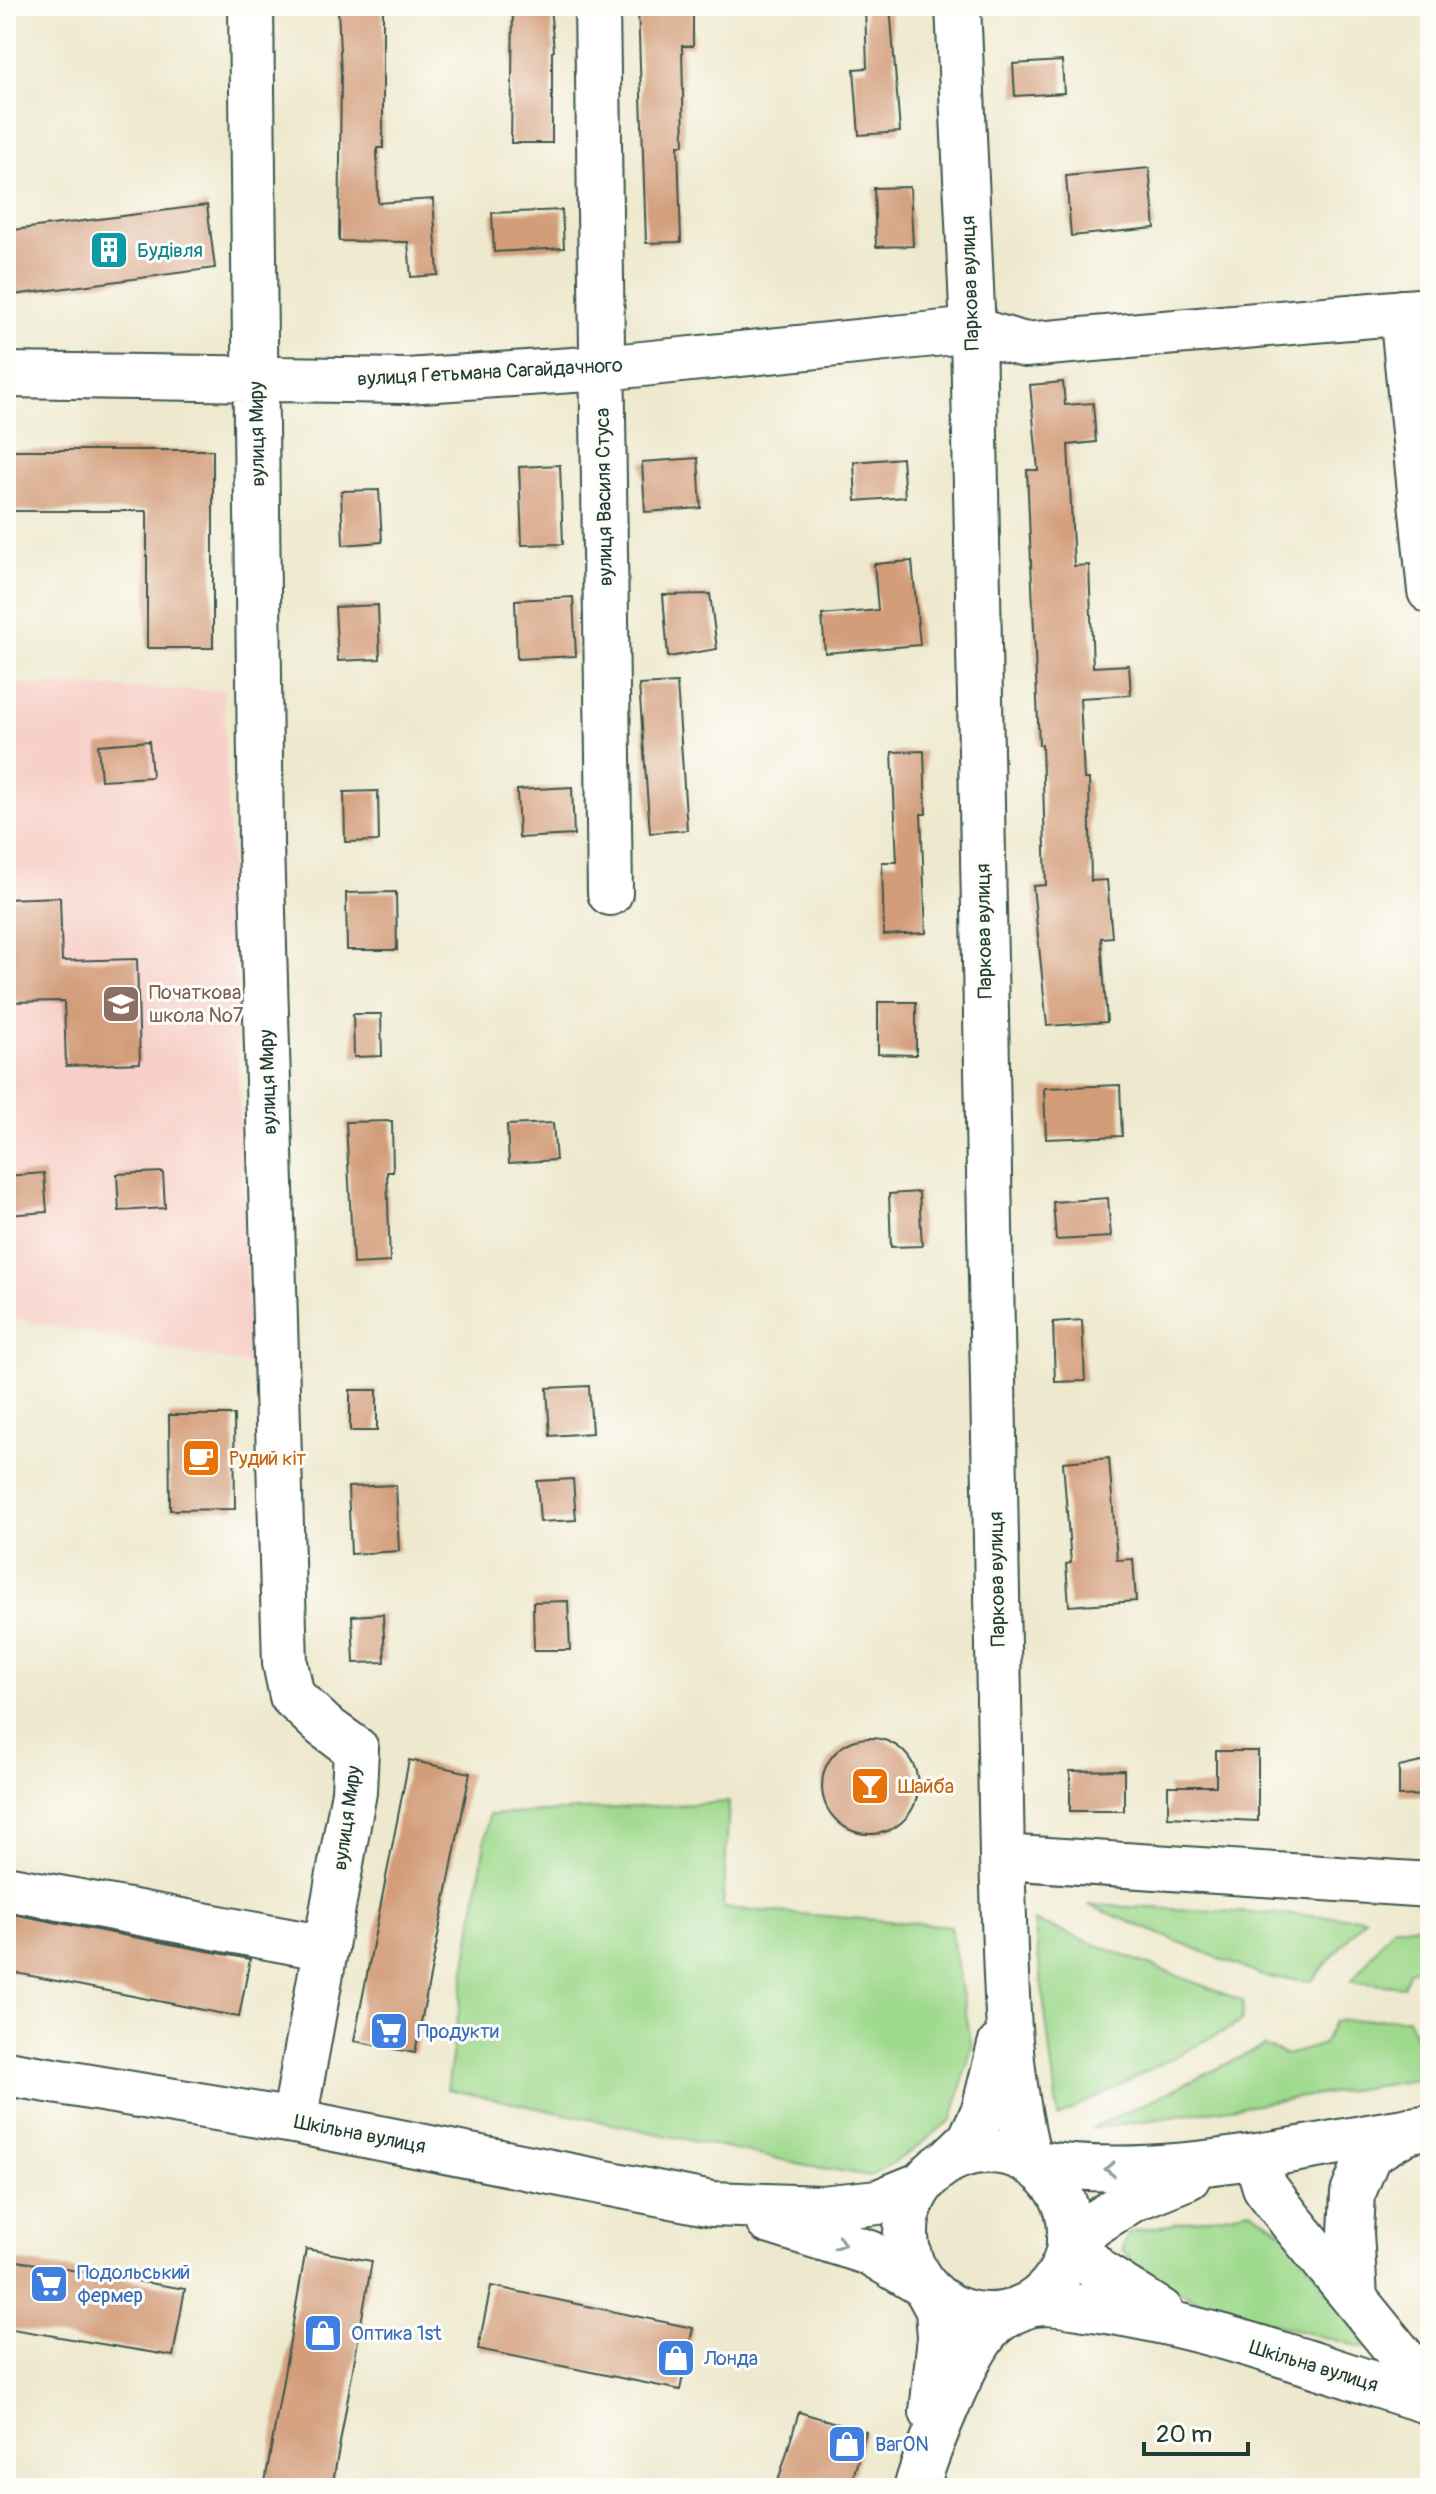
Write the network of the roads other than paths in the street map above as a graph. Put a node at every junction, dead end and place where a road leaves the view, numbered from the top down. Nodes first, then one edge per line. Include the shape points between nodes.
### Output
1 (251, 6) edge
2 (597, 6) edge
3 (958, 6) edge
4 (1416, 311) edge
5 (973, 330) junction
6 (603, 368) junction
7 (6, 375) edge
8 (256, 379) junction
9 (1430, 591) edge
10 (610, 893) dead end
11 (1002, 1857) junction
12 (1430, 1885) edge
13 (6, 1888) edge
14 (326, 1948) junction
15 (1008, 2012) junction
16 (6, 2073) edge
17 (294, 2121) junction
18 (1420, 2129) edge
19 (1250, 2158) junction
20 (1030, 2162) junction
21 (935, 2172) junction
22 (712, 2204) junction
23 (1069, 2240) junction
24 (925, 2286) junction
25 (1355, 2297) junction
26 (1026, 2306) junction
27 (1199, 2330) junction
28 (1430, 2385) edge
29 (1430, 2402) edge
30 (920, 2475) edge

1 - 8 street, вулиця Миру
2 - 6 street, вулиця Василя Стуса
3 - 5 street, Паркова вулиця
4 - 5 street via 1025,345
4 - 9 street
5 - 6 street, вулиця Гетьмана Сагайдачного
5 - 11 street, Паркова вулиця
6 - 8 street, вулиця Гетьмана Сагайдачного via 407,381
6 - 10 street, вулиця Василя Стуса
7 - 8 street, вулиця Гетьмана Сагайдачного
8 - 14 street, вулиця Миру via 261,844 285,1663 292,1696 356,1749 354,1792
11 - 12 street
11 - 15 street, Паркова вулиця
13 - 14 street
14 - 17 street, вулиця Миру
15 - 20 street via 1019,2122
15 - 21 street via 984,2110 970,2140
16 - 17 street, Шкільна вулиця
17 - 22 street, Шкільна вулиця
18 - 19 street
18 - 25 street via 1369,2154 1353,2193
19 -> 20 street via 1111,2170
19 - 23 street via 1133,2199
19 - 25 street via 1265,2187
20 - 21 street via 981,2151
20 - 23 street via 1062,2198
21 - 22 street, Шкільна вулиця via 878,2202 821,2208
21 - 24 street via 912,2200 905,2235 908,2254
22 -> 24 street, Шкільна вулиця via 870,2253
23 - 26 street via 1054,2281
23 - 27 street via 1099,2272
24 - 26 street via 965,2311 996,2314
24 - 30 street via 938,2310 940,2337
25 - 28 street
26 - 27 street via 1056,2304 1124,2313
26 - 30 street via 994,2324 980,2344
27 - 29 street, Шкільна вулиця

